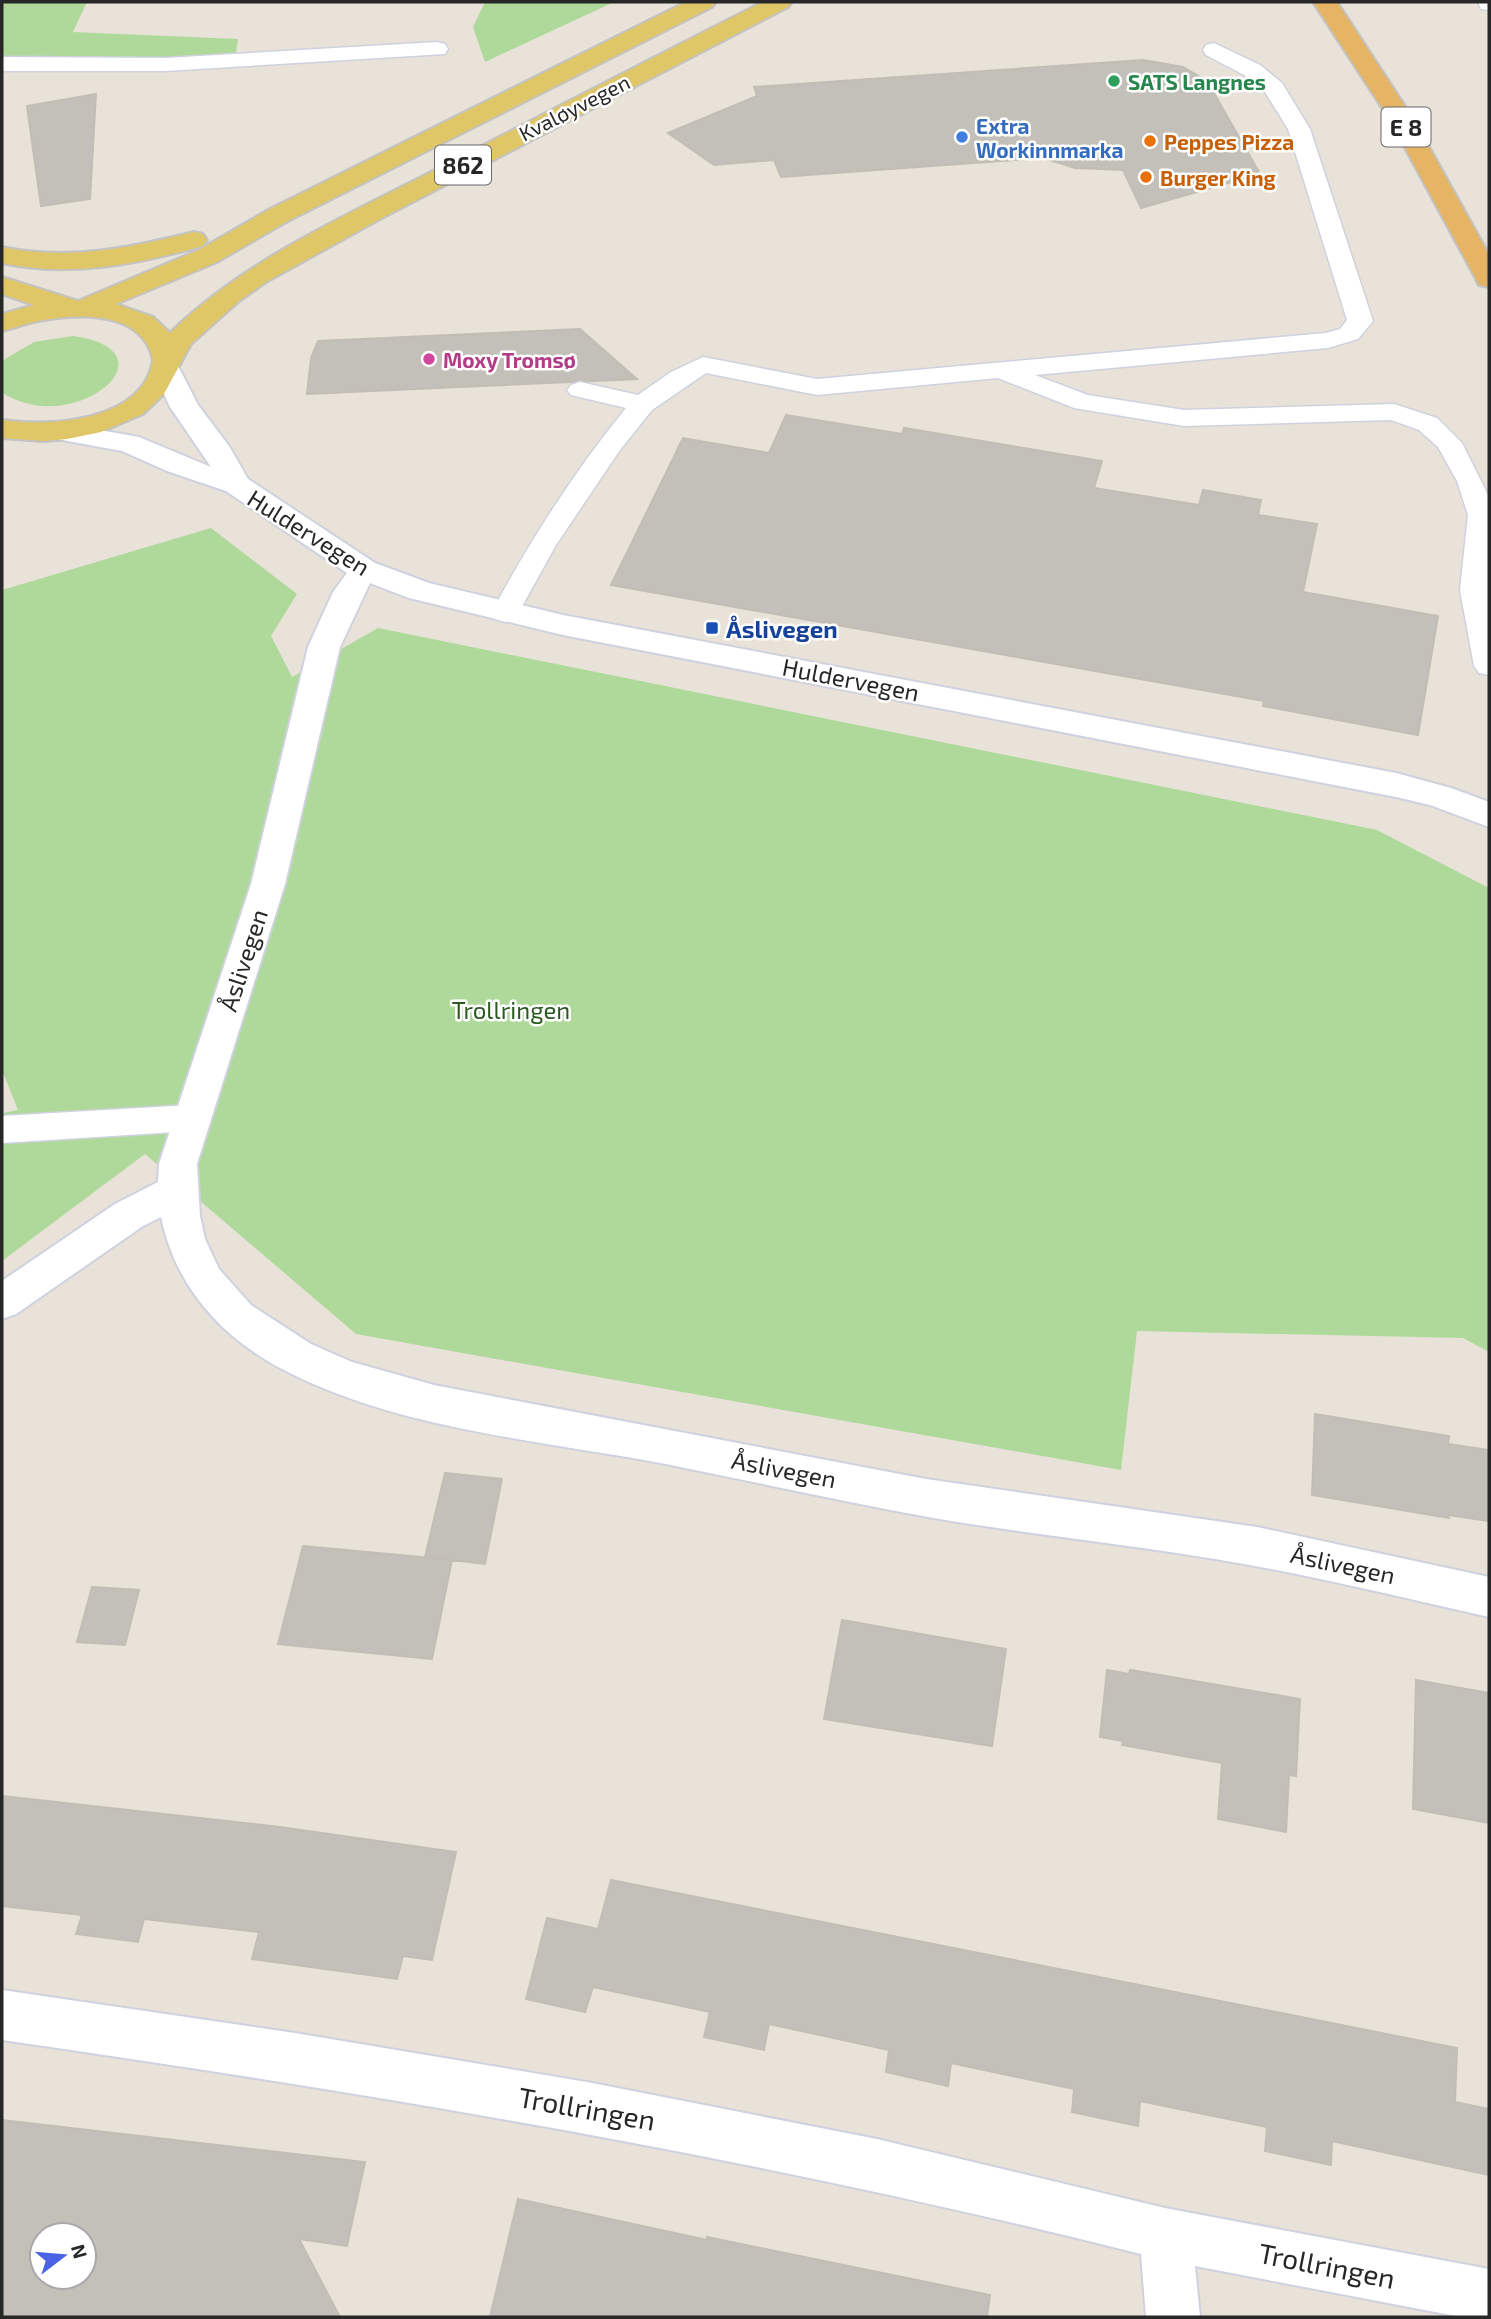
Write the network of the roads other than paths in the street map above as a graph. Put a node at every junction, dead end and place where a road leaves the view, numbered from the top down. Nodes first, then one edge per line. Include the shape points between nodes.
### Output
1 (704, 2) edge
2 (780, 2) edge
3 (1325, 2) edge
4 (437, 49) dead end
5 (1214, 50) dead end
6 (2, 64) edge
7 (277, 216) junction
8 (2, 255) edge
9 (1489, 279) edge
10 (2, 285) edge
11 (75, 308) junction
12 (2, 323) edge
13 (167, 363) junction
14 (998, 370) junction
15 (580, 390) dead end
16 (643, 404) junction
17 (2, 429) edge
18 (54, 433) junction
19 (2, 446) edge
20 (236, 485) junction
21 (364, 570) junction
22 (505, 613) junction
23 (1489, 666) edge
24 (1489, 816) edge
25 (191, 1118) junction
26 (2, 1130) edge
27 (176, 1191) junction
28 (2, 1302) edge
29 (1489, 1597) edge
30 (2, 2015) edge
31 (1165, 2234) junction
32 (1489, 2296) edge
33 (1173, 2317) edge

1 - 7 main road, Kvaløyvegen / 862
2 - 13 main road, Kvaløyvegen / 862 via 256,276 181,338
3 - 9 highway, E 8 via 1402,120
4 - 6 lane via 205,64
5 - 14 lane via 1274,88 1299,129 1360,321 1349,334 1328,340
7 - 8 main road, 862 via 161,250 105,261
7 - 11 main road, Kvaløyvegen / 862 via 208,256
10 - 11 main road, 862
11 - 12 main road, 862 via 37,312
11 - 13 main road, 862 via 117,313 143,323 161,339
13 - 18 main road, 862 via 158,385 142,401 91,426
13 - 20 street, Huldervegen via 184,407
14 - 16 lane via 817,387 703,365
14 - 23 lane via 1083,402 1184,418 1394,412 1428,424 1449,443 1471,481 1482,515 1474,590
15 - 16 lane
16 - 22 lane via 542,545
17 - 18 main road, 862
18 - 19 main road, 862
18 - 20 street, Huldervegen via 129,443
20 - 21 street, Huldervegen
21 - 22 street, Huldervegen via 420,591
21 - 25 street, Åslivegen via 324,648 268,884
22 - 24 street, Huldervegen via 1396,785
25 - 26 lane
25 - 27 street, Åslivegen
27 - 28 street via 129,1215
27 - 29 street, Åslivegen via 194,1266 226,1307 260,1335 324,1369 400,1394 968,1505 1312,1557
30 - 31 street, Trollringen via 645,2118
31 - 32 street, Trollringen
31 - 33 street

